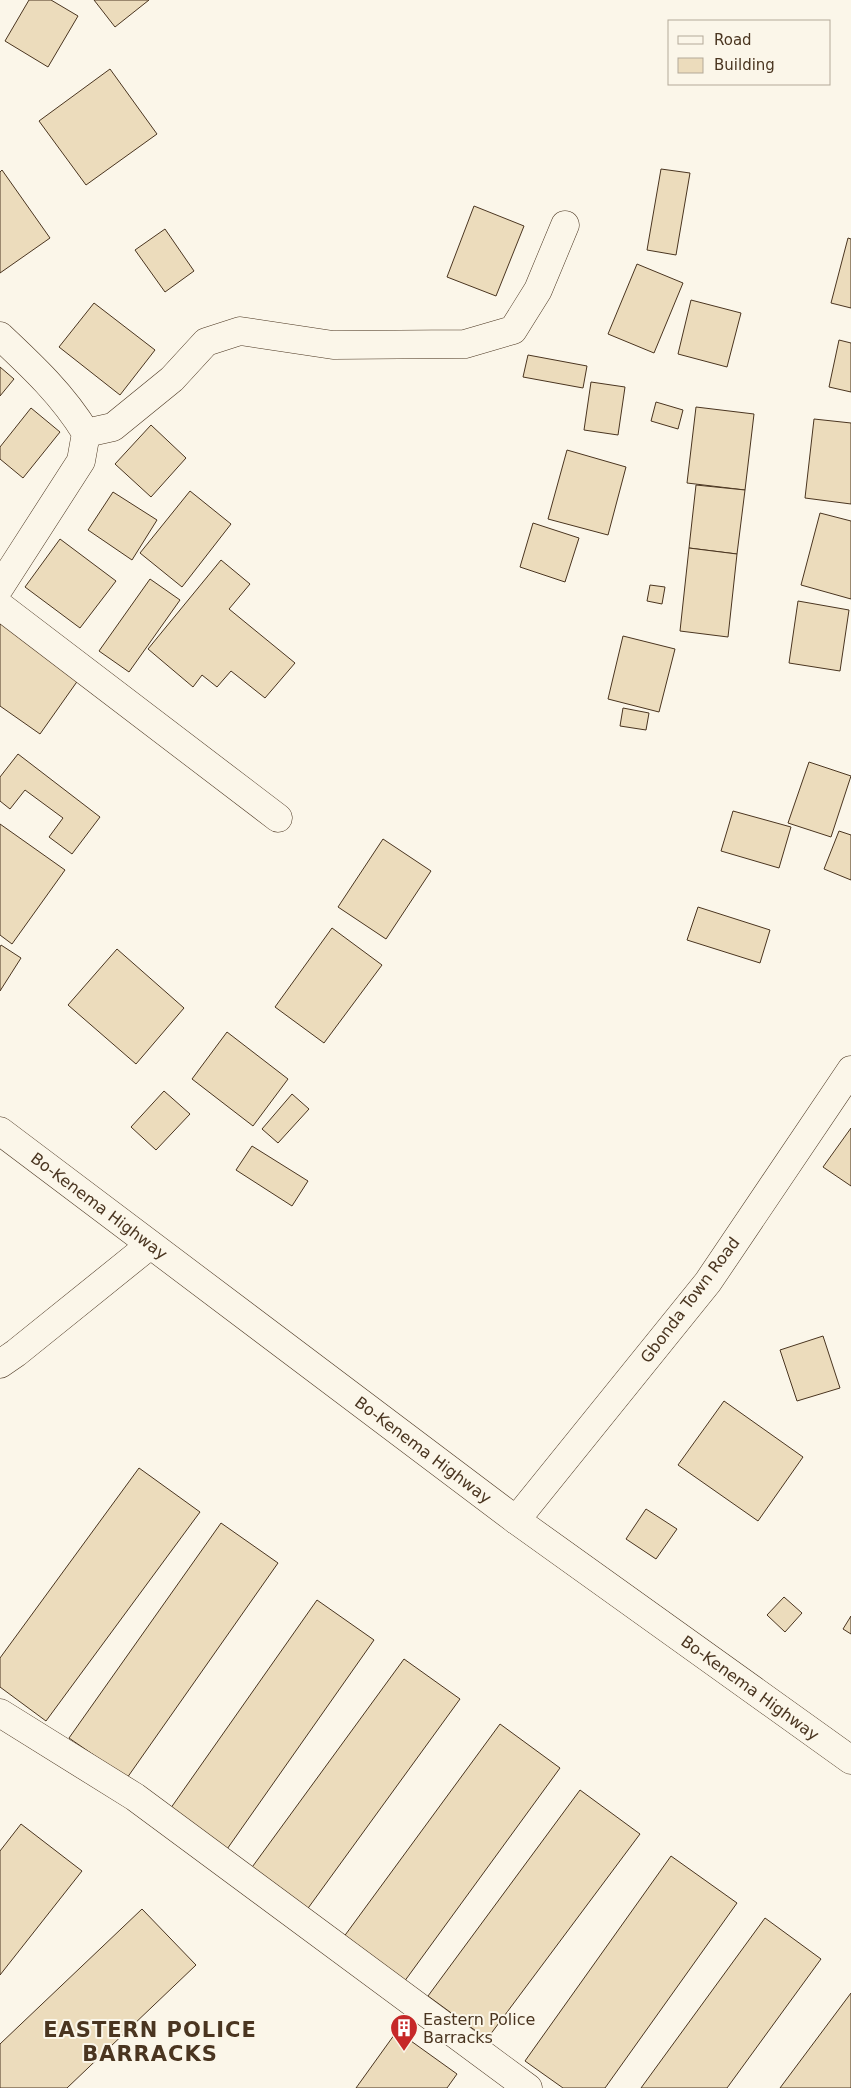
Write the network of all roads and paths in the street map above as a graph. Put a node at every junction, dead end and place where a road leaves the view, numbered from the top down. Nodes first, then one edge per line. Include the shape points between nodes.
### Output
1 (565, 225) dead end
2 (0, 336) edge
3 (86, 433) junction
4 (0, 587) edge
5 (0, 606) edge
6 (278, 818) dead end
7 (851, 1070) edge
8 (0, 1131) edge
9 (150, 1244) junction
10 (0, 1364) edge
11 (516, 1520) junction
12 (0, 1713) edge
13 (851, 1760) edge
14 (528, 2088) edge

1 - 3 main road via 538,290 513,330 465,344 333,345 240,331 206,342 172,379 113,427
2 - 3 main road via 37,370 67,404
3 - 4 main road via 81,461
5 - 6 main road
7 - 11 main road, Gbonda Town Road via 708,1282
8 - 9 main road, Bo-Kenema Highway
9 - 10 main road
9 - 11 main road, Bo-Kenema Highway
11 - 13 main road, Bo-Kenema Highway
12 - 14 main road via 135,1797

